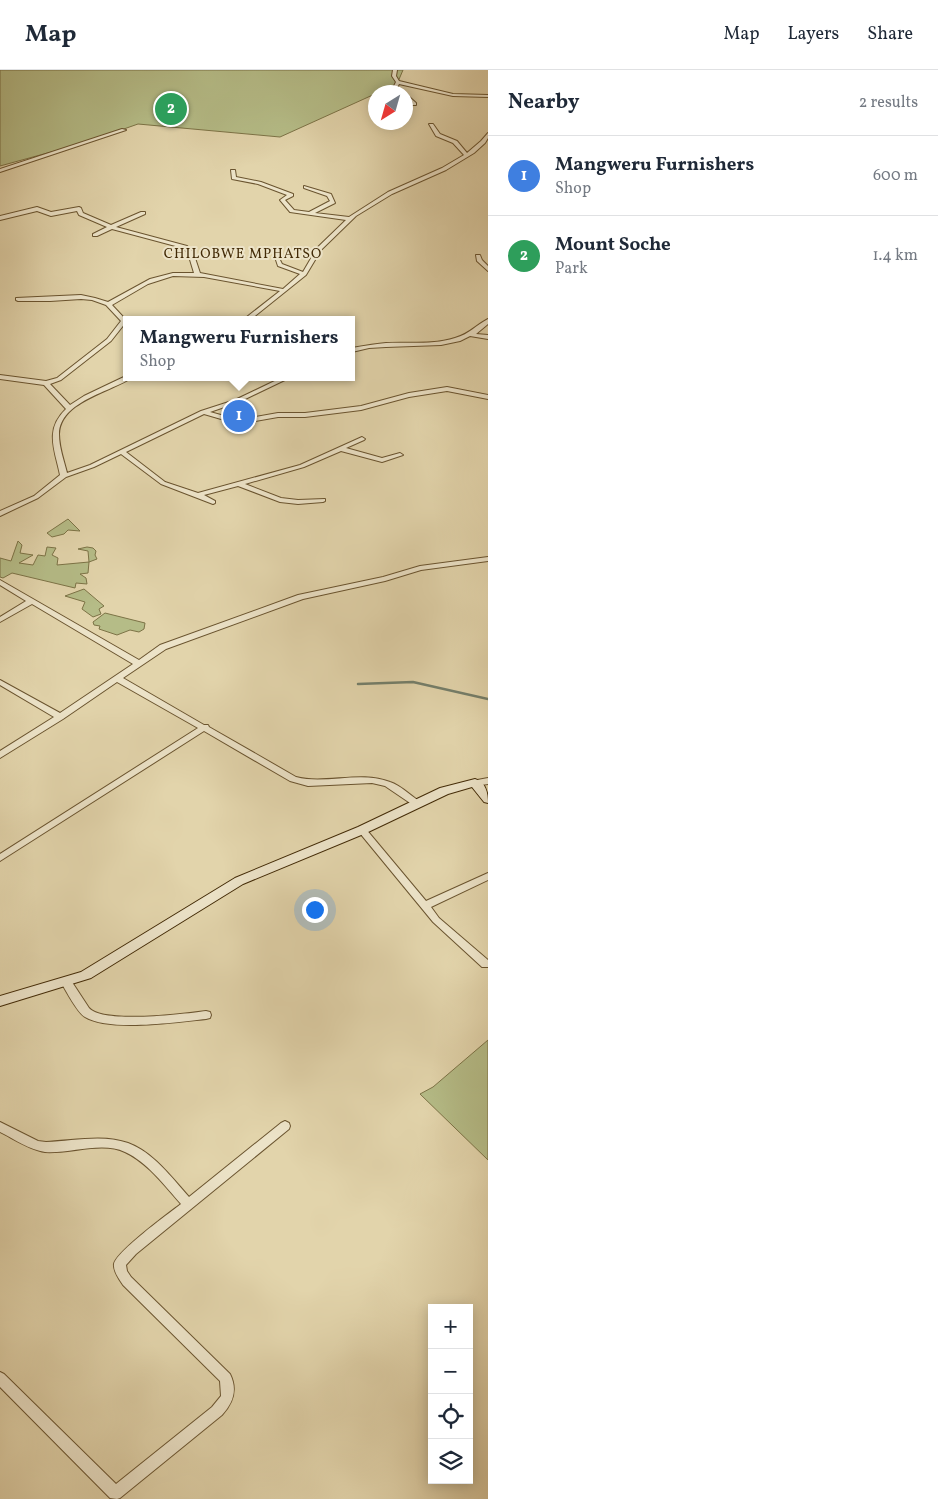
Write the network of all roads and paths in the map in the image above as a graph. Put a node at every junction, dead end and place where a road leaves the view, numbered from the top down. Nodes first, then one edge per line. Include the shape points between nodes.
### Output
1 (395, 70) edge
2 (398, 82) junction
3 (396, 85) edge
4 (488, 96) edge
5 (431, 125) dead end
6 (124, 130) dead end
7 (488, 134) edge
8 (466, 155) junction
9 (0, 171) edge
10 (233, 171) dead end
11 (306, 187) dead end
12 (143, 213) dead end
13 (309, 215) junction
14 (0, 218) edge
15 (349, 219) junction
16 (111, 228) junction
17 (95, 235) dead end
18 (478, 256) dead end
19 (278, 261) dead end
20 (488, 269) edge
21 (197, 273) junction
22 (304, 274) junction
23 (284, 291) junction
24 (18, 299) dead end
25 (108, 304) junction
26 (251, 316) edge
27 (123, 320) edge
28 (488, 321) edge
29 (123, 323) edge
30 (472, 335) junction
31 (488, 337) edge
32 (355, 350) edge
33 (0, 377) edge
34 (123, 380) edge
35 (280, 381) edge
36 (46, 383) junction
37 (487, 396) edge
38 (68, 408) junction
39 (203, 412) junction
40 (362, 439) dead end
41 (341, 449) junction
42 (122, 452) junction
43 (400, 455) dead end
44 (64, 476) junction
45 (240, 484) junction
46 (198, 495) junction
47 (323, 500) dead end
48 (213, 502) dead end
49 (0, 514) edge
50 (488, 559) edge
51 (0, 582) edge
52 (31, 601) junction
53 (0, 620) edge
54 (138, 663) junction
55 (118, 678) junction
56 (0, 682) edge
57 (60, 717) junction
58 (206, 727) junction
59 (0, 755) edge
60 (482, 782) edge
61 (488, 799) edge
62 (416, 803) junction
63 (362, 830) junction
64 (0, 858) edge
65 (488, 876) edge
66 (425, 906) junction
67 (486, 964) dead end
68 (66, 982) junction
69 (0, 1001) edge
70 (206, 1015) dead end
71 (285, 1126) dead end
72 (0, 1127) edge
73 (188, 1204) junction
74 (1, 1382) edge
75 (112, 1496) edge

1 - 2 street
2 - 3 street
2 - 4 street via 453,95
5 - 8 street via 438,134 455,142
6 - 9 street
7 - 8 street via 484,142
8 - 15 street via 371,204
10 - 13 street via 234,178 291,195 282,200 292,210
11 - 13 street via 329,195 333,202
12 - 16 street
13 - 15 street
14 - 16 street via 37,209 52,214 75,208 87,219
15 - 22 street via 319,249
16 - 17 street
16 - 21 street via 185,247
18 - 20 street
19 - 22 street via 280,265
21 - 23 street
21 - 25 street via 155,279
22 - 23 street
23 - 26 street
24 - 25 street via 83,296
25 - 27 street
28 - 30 street
29 - 36 street via 117,332 61,378
30 - 31 street
30 - 32 street via 436,344
33 - 36 street
34 - 38 street
35 - 39 street via 237,402
36 - 38 street
37 - 39 street via 447,389 361,408 244,421
38 - 44 street via 56,431 58,458
39 - 42 street
40 - 41 street
41 - 43 street via 382,460
41 - 45 street via 302,466
42 - 44 street
42 - 46 street via 163,483
44 - 49 street via 36,497
45 - 46 street
45 - 47 street via 279,501
46 - 48 street
50 - 54 street via 420,568 385,580 282,602 163,647
51 - 52 street
52 - 53 street
52 - 54 street
54 - 55 street
55 - 57 street
55 - 58 street
56 - 57 street
57 - 59 street
58 - 62 street via 293,779 308,783 372,780 382,782
58 - 64 street
60 - 61 street
60 - 62 street via 444,791
62 - 63 street
63 - 66 street
63 - 68 street via 239,881 106,964
65 - 66 street
66 - 67 street via 436,920
68 - 69 street
68 - 70 street via 88,1013 101,1019 172,1019
71 - 73 street
72 - 73 street via 46,1147 114,1144 127,1147
73 - 75 street via 128,1254 120,1264 121,1272 226,1378 229,1392 217,1411
74 - 75 street

